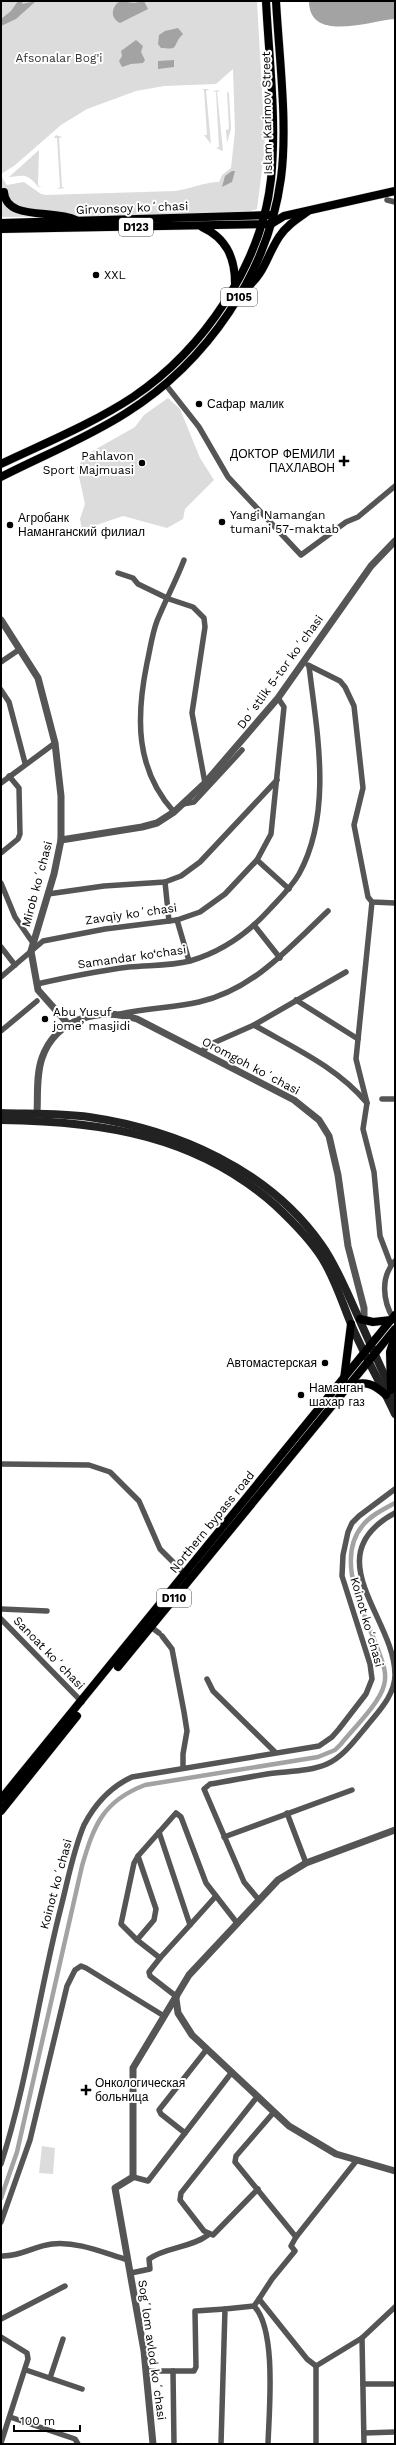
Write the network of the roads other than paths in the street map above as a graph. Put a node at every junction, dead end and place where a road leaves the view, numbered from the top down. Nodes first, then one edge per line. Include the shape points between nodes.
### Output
1 (266, 1) edge
2 (278, 3) edge
3 (395, 191) edge
4 (4, 192) dead end
5 (387, 200) dead end
6 (395, 202) edge
7 (311, 210) junction
8 (274, 215) junction
9 (284, 216) junction
10 (263, 220) junction
11 (78, 222) junction
12 (1, 223) edge
13 (271, 224) junction
14 (199, 226) junction
15 (1, 229) edge
16 (234, 286) junction
17 (242, 292) junction
18 (166, 385) junction
19 (53, 439) junction
20 (57, 448) junction
21 (1, 464) edge
22 (1, 477) edge
23 (395, 486) edge
24 (395, 541) edge
25 (184, 560) dead end
26 (118, 572) dead end
27 (169, 599) junction
28 (1, 620) edge
29 (20, 649) junction
30 (1, 662) edge
31 (306, 664) junction
32 (1, 690) edge
33 (278, 698) junction
34 (55, 743) junction
35 (242, 750) dead end
36 (25, 763) junction
37 (10, 776) junction
38 (277, 780) junction
39 (1, 783) edge
40 (205, 784) junction
41 (182, 804) junction
42 (174, 812) junction
43 (61, 840) junction
44 (1, 853) edge
45 (257, 860) junction
46 (165, 882) junction
47 (1, 883) edge
48 (289, 889) junction
49 (48, 894) junction
50 (372, 902) junction
51 (395, 903) edge
52 (328, 911) dead end
53 (177, 920) junction
54 (169, 921) junction
55 (254, 925) junction
56 (32, 943) junction
57 (1, 947) edge
58 (31, 951) junction
59 (280, 958) junction
60 (189, 961) junction
61 (15, 964) junction
62 (346, 972) dead end
63 (1, 977) edge
64 (37, 984) junction
65 (296, 1000) junction
66 (37, 1001) dead end
67 (120, 1014) junction
68 (68, 1025) junction
69 (254, 1025) junction
70 (1, 1031) edge
71 (358, 1039) junction
72 (202, 1052) junction
73 (382, 1099) dead end
74 (395, 1099) edge
75 (367, 1103) junction
76 (1, 1113) edge
77 (37, 1113) junction
78 (1, 1120) edge
79 (393, 1263) edge
80 (344, 1293) junction
81 (393, 1318) edge
82 (360, 1319) junction
83 (351, 1324) junction
84 (395, 1329) edge
85 (395, 1336) edge
86 (371, 1344) junction
87 (365, 1352) junction
88 (375, 1354) junction
89 (370, 1361) junction
90 (346, 1383) junction
91 (389, 1393) junction
92 (395, 1399) edge
93 (395, 1414) edge
94 (1, 1464) edge
95 (395, 1489) edge
96 (395, 1513) edge
97 (187, 1576) junction
98 (1, 1609) edge
99 (47, 1611) dead end
100 (1, 1619) edge
101 (151, 1627) junction
102 (207, 1679) dead end
103 (82, 1702) junction
104 (275, 1752) junction
105 (36, 1761) junction
106 (183, 1768) junction
107 (352, 1790) dead end
108 (1, 1799) edge
109 (1, 1810) edge
110 (287, 1813) junction
111 (395, 1830) edge
112 (159, 1832) junction
113 (224, 1838) junction
114 (138, 1856) junction
115 (306, 1863) junction
116 (216, 1896) junction
117 (259, 1900) junction
118 (237, 1923) junction
119 (190, 1925) junction
120 (137, 1940) junction
121 (160, 1958) junction
122 (177, 1997) junction
123 (164, 2016) junction
124 (206, 2049) junction
125 (232, 2072) junction
126 (257, 2097) junction
127 (274, 2112) junction
128 (185, 2132) junction
129 (357, 2160) junction
130 (1, 2164) edge
131 (395, 2171) edge
132 (133, 2177) junction
133 (258, 2189) junction
134 (1, 2222) edge
135 (208, 2234) junction
136 (296, 2237) junction
137 (1, 2256) edge
138 (128, 2260) junction
139 (131, 2274) junction
140 (65, 2286) dead end
141 (259, 2299) junction
142 (254, 2306) junction
143 (395, 2306) edge
144 (225, 2309) junction
145 (1, 2319) edge
146 (1, 2337) edge
147 (362, 2338) junction
148 (63, 2339) dead end
149 (316, 2366) junction
150 (26, 2370) junction
151 (146, 2371) junction
152 (174, 2371) junction
153 (50, 2378) junction
154 (363, 2384) junction
155 (395, 2384) edge
156 (82, 2389) dead end
157 (10, 2417) junction
158 (395, 2432) edge
159 (364, 2433) junction
160 (1, 2443) edge
161 (78, 2444) edge
162 (153, 2444) edge
163 (174, 2444) edge
164 (221, 2444) edge
165 (268, 2444) edge
166 (316, 2444) edge
167 (364, 2444) edge

1 - 10 main road, Islam Karimov Street / D105 via 272,134 271,179
2 - 8 main road, Islam Karimov Street / D105 via 282,146 281,177
3 - 7 main road, D123
4 - 11 main road via 9,206 15,210 63,215
5 - 6 street
7 - 9 main road, D123
7 - 17 main road via 287,227 279,237 260,276
8 - 9 main road, D123
8 - 10 main road, D123
8 - 13 main road, Islam Karimov Street / D105
9 - 13 main road, D123
10 - 11 main road, Girvonsoy koʻchasi / D123
10 - 13 main road, Girvonsoy koʻchasi / D123
10 - 14 main road, Girvonsoy koʻchasi / D123
10 - 16 main road, Islam Karimov Street / D105
11 - 12 main road, Girvonsoy koʻchasi / D123
13 - 17 main road, Islam Karimov Street / D105 via 256,265
14 - 15 main road, Girvonsoy koʻchasi / D123
14 - 16 main road via 213,233 226,246 233,263
16 - 19 main road, Islam Karimov Street / D105 via 211,323 192,347 166,372 110,411
17 - 18 main road, Islam Karimov Street / D105 via 203,347
18 - 20 main road, Islam Karimov Street / D105 via 125,414
18 - 23 street via 199,427 228,476 301,555 358,516
19 - 20 main road
19 - 21 main road, Islam Karimov Street / D105
20 - 22 main road, Islam Karimov Street / D105
24 - 31 street, Doʻstlik 5-tor koʻchasi via 371,566
25 - 27 street
26 - 27 street
27 - 40 street via 193,607 204,618 192,713
27 - 42 street via 156,622 139,717 147,772 163,800
28 - 29 street, Mirob koʻchasi
29 - 30 street
29 - 34 street, Mirob koʻchasi via 38,678
31 - 33 street, Doʻstlik 5-tor koʻchasi
31 - 48 street, Samandar ko‘chasi via 320,765 318,804 310,849
31 - 50 street via 340,682 354,706 363,788 354,825 368,897
32 - 36 street via 9,702
33 - 38 street, Zavqiy koʻchasi via 284,707
33 - 40 street, Doʻstlik 5-tor koʻchasi
34 - 36 street
34 - 43 street, Mirob koʻchasi via 61,796
35 - 41 street via 194,802
36 - 37 street
37 - 39 street
37 - 44 street via 18,788 20,834 18,839
38 - 45 street, Zavqiy koʻchasi via 271,834
38 - 46 street via 200,862 181,876
40 - 41 street, Doʻstlik 5-tor koʻchasi
41 - 42 street, Doʻstlik 5-tor koʻchasi
42 - 43 street, Doʻstlik 5-tor koʻchasi via 157,823 142,827
43 - 49 street, Mirob koʻchasi
45 - 48 street
45 - 53 street, Zavqiy koʻchasi via 211,906
46 - 49 street via 124,884
46 - 54 street
47 - 56 street via 15,917
48 - 55 street, Samandar ko‘chasi
49 - 56 street, Mirob koʻchasi
50 - 51 street
50 - 71 street
52 - 59 street
53 - 54 street, Zavqiy koʻchasi
53 - 60 street
54 - 58 street, Zavqiy koʻchasi via 58,937 43,941
55 - 59 street
55 - 60 street, Samandar ko‘chasi via 225,946
56 - 58 street, Mirob koʻchasi
57 - 61 street
58 - 61 street, Zavqiy koʻchasi
58 - 64 street, Mirob koʻchasi
59 - 67 street via 250,980 214,998
60 - 64 street, Samandar ko‘chasi via 102,970
61 - 63 street, Zavqiy koʻchasi
62 - 65 street
64 - 68 street, Mirob koʻchasi via 42,996
65 - 69 street
65 - 71 street
66 - 70 street
67 - 68 street, Oromgoh koʻchasi via 80,1017
67 - 72 street, Oromgoh koʻchasi via 136,1019
68 - 77 street, Oromgoh koʻchasi via 50,1044 42,1058
69 - 72 street via 212,1044
69 - 75 street via 327,1066
71 - 75 street via 356,1066
72 - 82 street, Oromgoh koʻchasi via 294,1100 308,1109 325,1127 334,1152 348,1246 364,1308 364,1316
73 - 74 street
75 - 79 street via 363,1129 374,1172 380,1236
76 - 77 main road
77 - 80 main road via 87,1117 145,1128 180,1140 228,1162 275,1195 308,1228 330,1258
78 - 80 main road via 73,1123 124,1130 157,1139 220,1166 266,1197 304,1234
79 - 81 street via 386,1273 384,1294
80 - 82 main road
80 - 83 main road
81 - 82 main road via 373,1322
81 - 86 main road, Northern bypass road / D110
82 - 86 main road
83 - 87 main road
83 - 90 main road
84 - 88 main road, Northern bypass road / D110
85 - 91 main road via 390,1352
86 - 87 main road, Northern bypass road / D110
86 - 88 main road
87 - 89 main road
87 - 90 main road, Northern bypass road / D110
88 - 89 main road, Northern bypass road / D110
88 - 91 main road
89 - 90 main road, Northern bypass road / D110
89 - 91 main road
90 - 91 main road via 365,1382
90 - 97 main road, Northern bypass road / D110
91 - 92 main road
91 - 93 main road
94 - 97 street via 89,1465 110,1472 139,1501 160,1548
95 - 104 street, Koinot koʻchasi via 370,1506 352,1523 342,1564 345,1587 370,1664 370,1687 339,1729 326,1742 319,1746
96 - 113 street via 370,1532 363,1544 360,1560 362,1581 393,1664 394,1682 388,1697 358,1735 333,1761 314,1768 265,1774 207,1786 204,1789 205,1795
97 - 101 main road, Northern bypass road / D110
97 - 103 main road, Northern bypass road / D110
98 - 99 street, Sanoat koʻchasi
100 - 103 street, Sanoat koʻchasi
101 - 105 main road, Northern bypass road / D110
101 - 106 street via 172,1649 187,1730
102 - 104 street via 213,1690
103 - 105 main road, Northern bypass road / D110
104 - 106 street, Koinot koʻchasi
105 - 108 main road, Northern bypass road / D110
105 - 109 main road, Northern bypass road / D110
106 - 130 street, Koinot koʻchasi via 123,1781 107,1793 85,1825 52,1942 14,2120
107 - 110 street
110 - 113 street
110 - 115 street
111 - 115 street
112 - 114 street
112 - 116 street via 175,1814 179,1814 202,1875
112 - 119 street
113 - 117 street via 246,1886
114 - 120 street via 134,1863 121,1924
114 - 120 street via 156,1909 154,1920
115 - 117 street via 278,1880
116 - 118 street
116 - 119 street
117 - 118 street
118 - 122 street via 193,1970
119 - 121 street
120 - 121 street
121 - 122 street via 149,1974
122 - 123 street
122 - 124 street via 175,2003 178,2013 192,2035
123 - 132 street via 133,2068
123 - 134 street via 86,1968 77,1968 67,1986 30,2140
124 - 125 street
124 - 128 street via 159,2110
125 - 126 street
125 - 128 street
126 - 127 street
126 - 135 street via 181,2193 180,2200
127 - 129 street via 289,2126 336,2154
127 - 133 street via 235,2159 236,2164
128 - 132 street via 148,2181
129 - 131 street
129 - 136 street
132 - 138 street, Sogʻlom avlod koʻchasi via 115,2188
133 - 135 street via 217,2233 213,2236
133 - 136 street
135 - 139 street via 175,2250 153,2255 149,2258 150,2269
136 - 141 street via 291,2246 295,2251
137 - 138 street via 22,2254 57,2244 79,2246
138 - 139 street, Sogʻlom avlod koʻchasi
139 - 151 street, Sogʻlom avlod koʻchasi
140 - 145 street
141 - 142 street
141 - 149 street via 307,2359
142 - 144 street
142 - 165 street via 260,2313 269,2346
143 - 147 street
144 - 152 street via 195,2311 196,2370
144 - 164 street
146 - 150 street via 27,2353
147 - 149 street
147 - 154 street
148 - 153 street
149 - 166 street
150 - 153 street
150 - 157 street
151 - 152 street
151 - 162 street, Sogʻlom avlod koʻchasi
152 - 163 street
153 - 156 street
154 - 155 street
154 - 159 street
157 - 160 street
157 - 161 street via 75,2439
158 - 159 street
159 - 167 street

